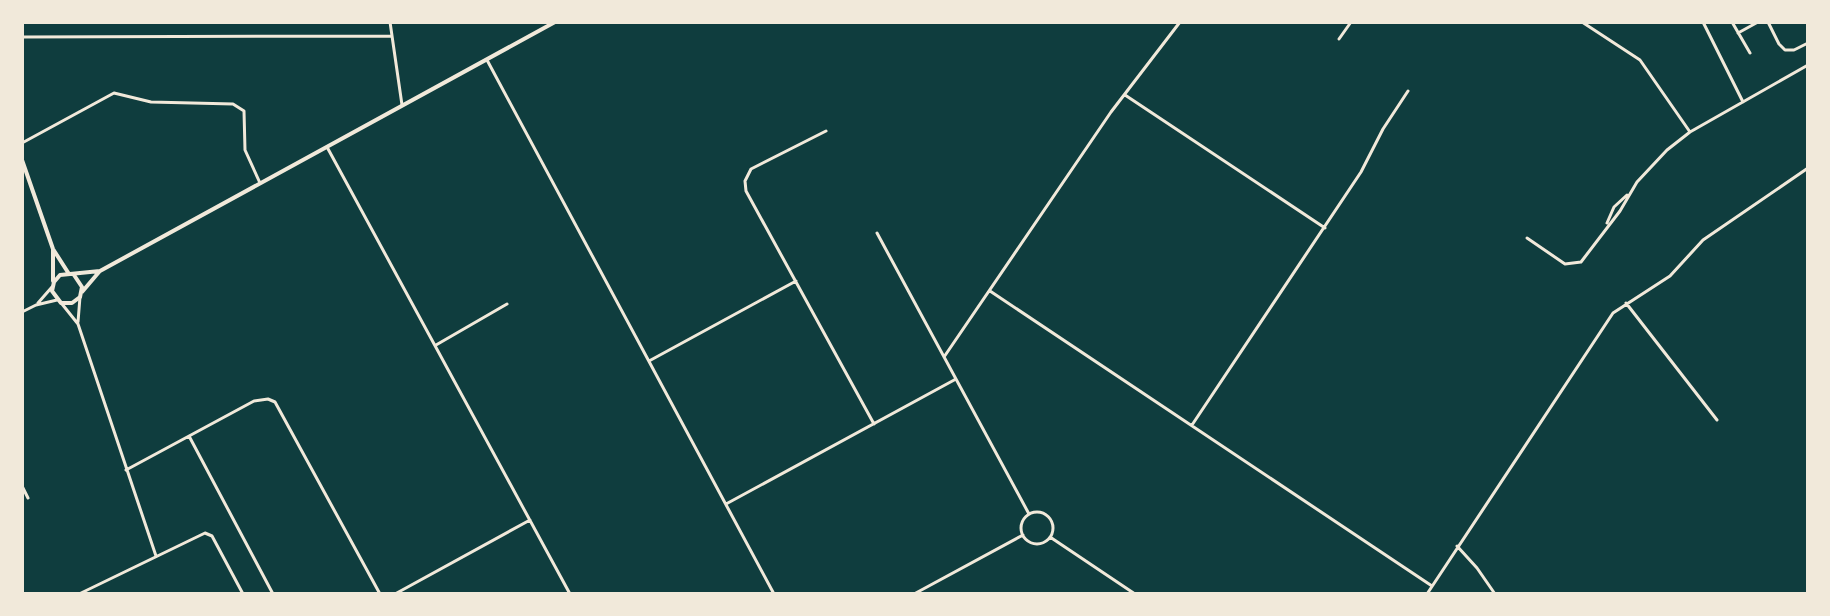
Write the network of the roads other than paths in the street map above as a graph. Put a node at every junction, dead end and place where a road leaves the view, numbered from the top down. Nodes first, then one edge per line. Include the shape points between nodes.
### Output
1 (390, 22) edge
2 (555, 22) edge
3 (1180, 22) edge
4 (1351, 22) edge
5 (1582, 22) edge
6 (1703, 22) edge
7 (1732, 22) edge
8 (1758, 22) edge
9 (1768, 22) edge
10 (1738, 33) junction
11 (392, 36) junction
12 (22, 37) edge
13 (1339, 39) dead end
14 (1808, 43) edge
15 (1749, 53) dead end
16 (487, 60) junction
17 (1808, 65) edge
18 (1408, 92) dead end
19 (1125, 95) junction
20 (1743, 102) junction
21 (402, 105) junction
22 (826, 131) dead end
23 (1690, 132) junction
24 (22, 143) edge
25 (327, 147) junction
26 (22, 160) edge
27 (1808, 168) edge
28 (260, 183) junction
29 (1628, 194) junction
30 (1606, 225) junction
31 (1325, 228) junction
32 (878, 232) dead end
33 (1527, 238) dead end
34 (53, 249) junction
35 (100, 271) junction
36 (72, 275) junction
37 (796, 281) junction
38 (53, 284) junction
39 (990, 291) junction
40 (81, 295) junction
41 (59, 301) junction
42 (1626, 303) junction
43 (507, 304) dead end
44 (36, 305) junction
45 (22, 312) edge
46 (78, 324) junction
47 (436, 345) junction
48 (944, 357) junction
49 (649, 361) junction
50 (956, 379) junction
51 (1717, 420) dead end
52 (874, 424) junction
53 (1192, 426) junction
54 (189, 436) junction
55 (126, 470) junction
56 (22, 486) edge
57 (28, 498) dead end
58 (726, 504) junction
59 (1029, 514) junction
60 (530, 520) junction
61 (1023, 535) junction
62 (1050, 537) junction
63 (1457, 546) junction
64 (156, 556) junction
65 (1432, 586) junction
66 (79, 594) edge
67 (243, 594) edge
68 (273, 594) edge
69 (380, 594) edge
70 (395, 594) edge
71 (570, 594) edge
72 (774, 594) edge
73 (914, 594) edge
74 (1135, 594) edge
75 (1428, 594) edge
76 (1495, 594) edge

1 - 11 street
2 - 16 street
3 - 19 street
4 - 13 street
5 - 23 street via 1640,60
6 - 20 street
7 - 10 street
8 - 10 street
9 - 14 street via 1785,50
10 - 15 street
11 - 12 street
11 - 21 street
16 - 21 street
16 - 49 street
17 - 20 street
18 - 31 street
19 - 31 street
19 - 39 street
20 - 23 street
21 - 25 street
22 - 37 street via 756,165 745,181 749,198
23 - 29 street via 1656,160
24 - 28 street via 114,93 151,102 233,104 244,111 245,150
25 - 28 street
25 - 47 street
26 - 34 street
27 - 42 street via 1703,240 1670,276
28 - 35 street
29 - 30 street via 1620,211
29 - 30 street via 1614,207
30 - 33 street via 1576,264 1565,264
31 - 53 street
32 - 48 street
34 - 36 street
34 - 38 street
35 - 36 street
35 - 40 street
36 - 38 street via 60,275
36 - 40 street via 81,282
37 - 49 street
37 - 52 street
38 - 41 street
38 - 44 street
39 - 48 street
39 - 53 street
40 - 41 street via 72,303
40 - 46 street
41 - 44 street
41 - 46 street
42 - 51 street
42 - 63 street via 1608,320
43 - 47 street
44 - 45 street
46 - 55 street
47 - 60 street
48 - 50 street
49 - 58 street
50 - 52 street
50 - 59 street
52 - 58 street
53 - 65 street
54 - 55 street
54 - 68 street
54 - 69 street via 254,401 275,402
55 - 64 street
56 - 57 street
58 - 72 street
59 - 61 street via 1023,521
59 - 62 street via 1047,515 1052,523
60 - 70 street
60 - 71 street
61 - 62 street via 1036,544
61 - 73 street
62 - 74 street
63 - 65 street
63 - 76 street
64 - 66 street
64 - 67 street via 208,533
65 - 75 street

